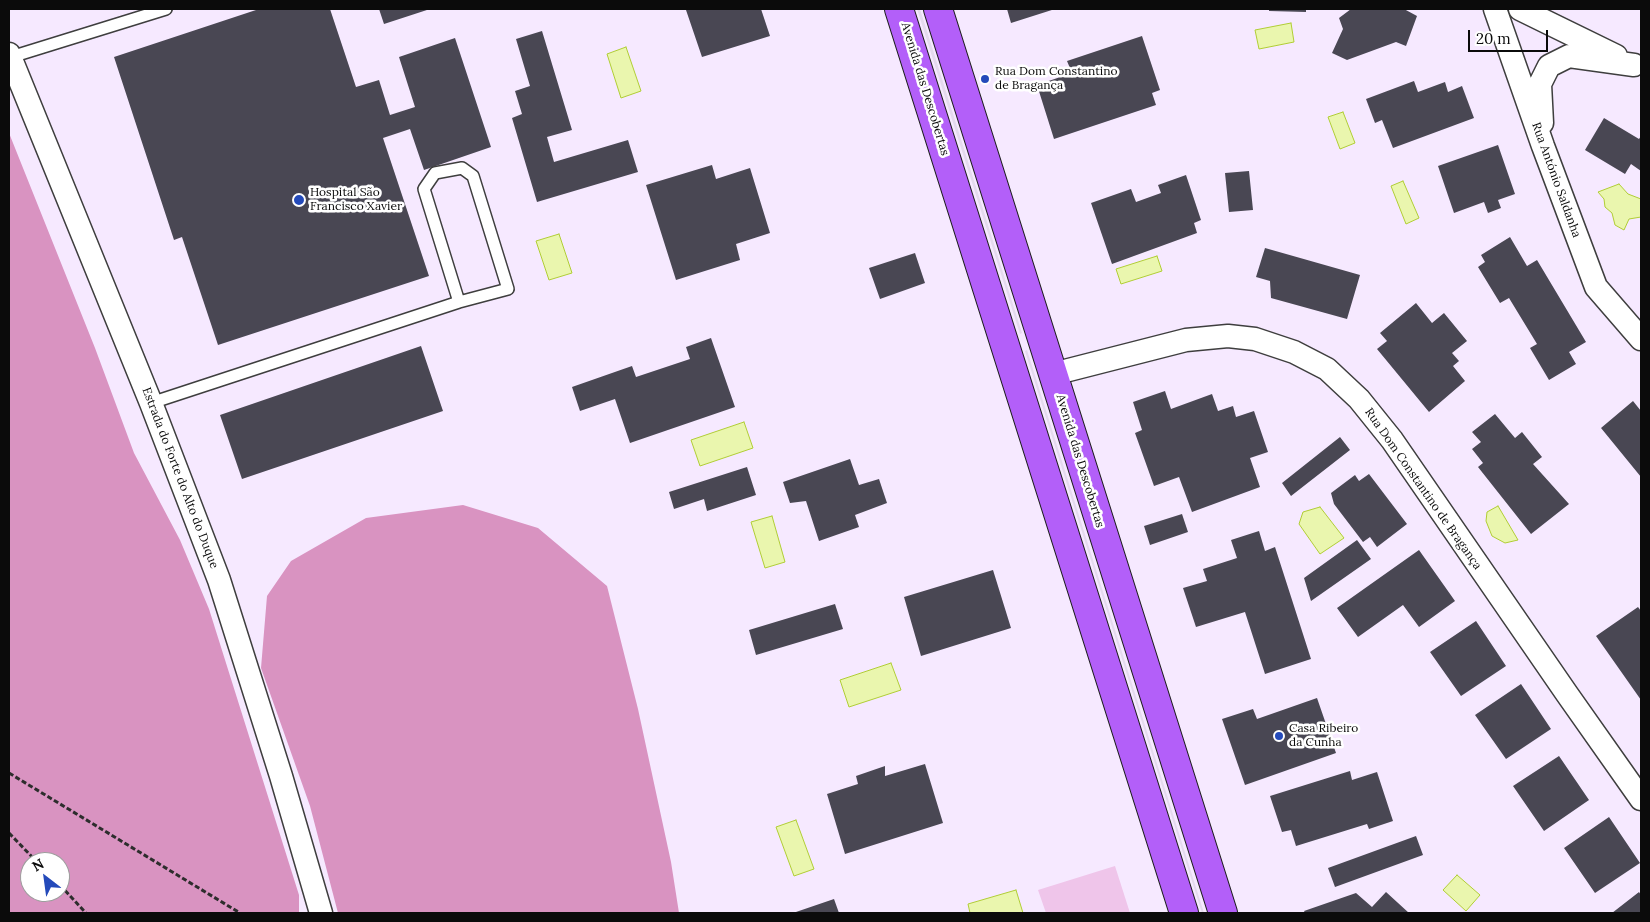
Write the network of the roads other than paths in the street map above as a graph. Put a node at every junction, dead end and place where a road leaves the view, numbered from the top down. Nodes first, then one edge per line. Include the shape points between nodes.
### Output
1 (166, 9) edge
2 (899, 9) edge
3 (938, 9) edge
4 (1494, 9) edge
5 (1520, 9) edge
6 (10, 55) edge
7 (1638, 67) edge
8 (1543, 146) junction
9 (459, 302) junction
10 (1641, 339) edge
11 (1053, 374) junction
12 (151, 403) junction
13 (1641, 799) edge
14 (321, 913) edge
15 (1184, 913) edge
16 (1223, 913) edge

1 - 6 lane
2 - 15 main road, Avenida das Descobertas
3 - 11 main road, Avenida das Descobertas
4 - 8 street, Rua António Saldanha
5 - 7 street
6 - 12 street, Estrada do Forte do Alto do Duque
7 - 8 street via 1569,56 1549,66 1540,84
8 - 10 street, Rua António Saldanha via 1596,287
9 - 9 lane via 508,289 473,176 462,168 435,173 424,189
9 - 12 lane
11 - 13 street, Rua Dom Constantino de Bragança via 1186,340 1228,336 1263,341 1327,369 1359,398 1392,440
11 - 16 main road, Avenida das Descobertas
12 - 14 street, Estrada do Forte do Alto do Duque via 218,580

